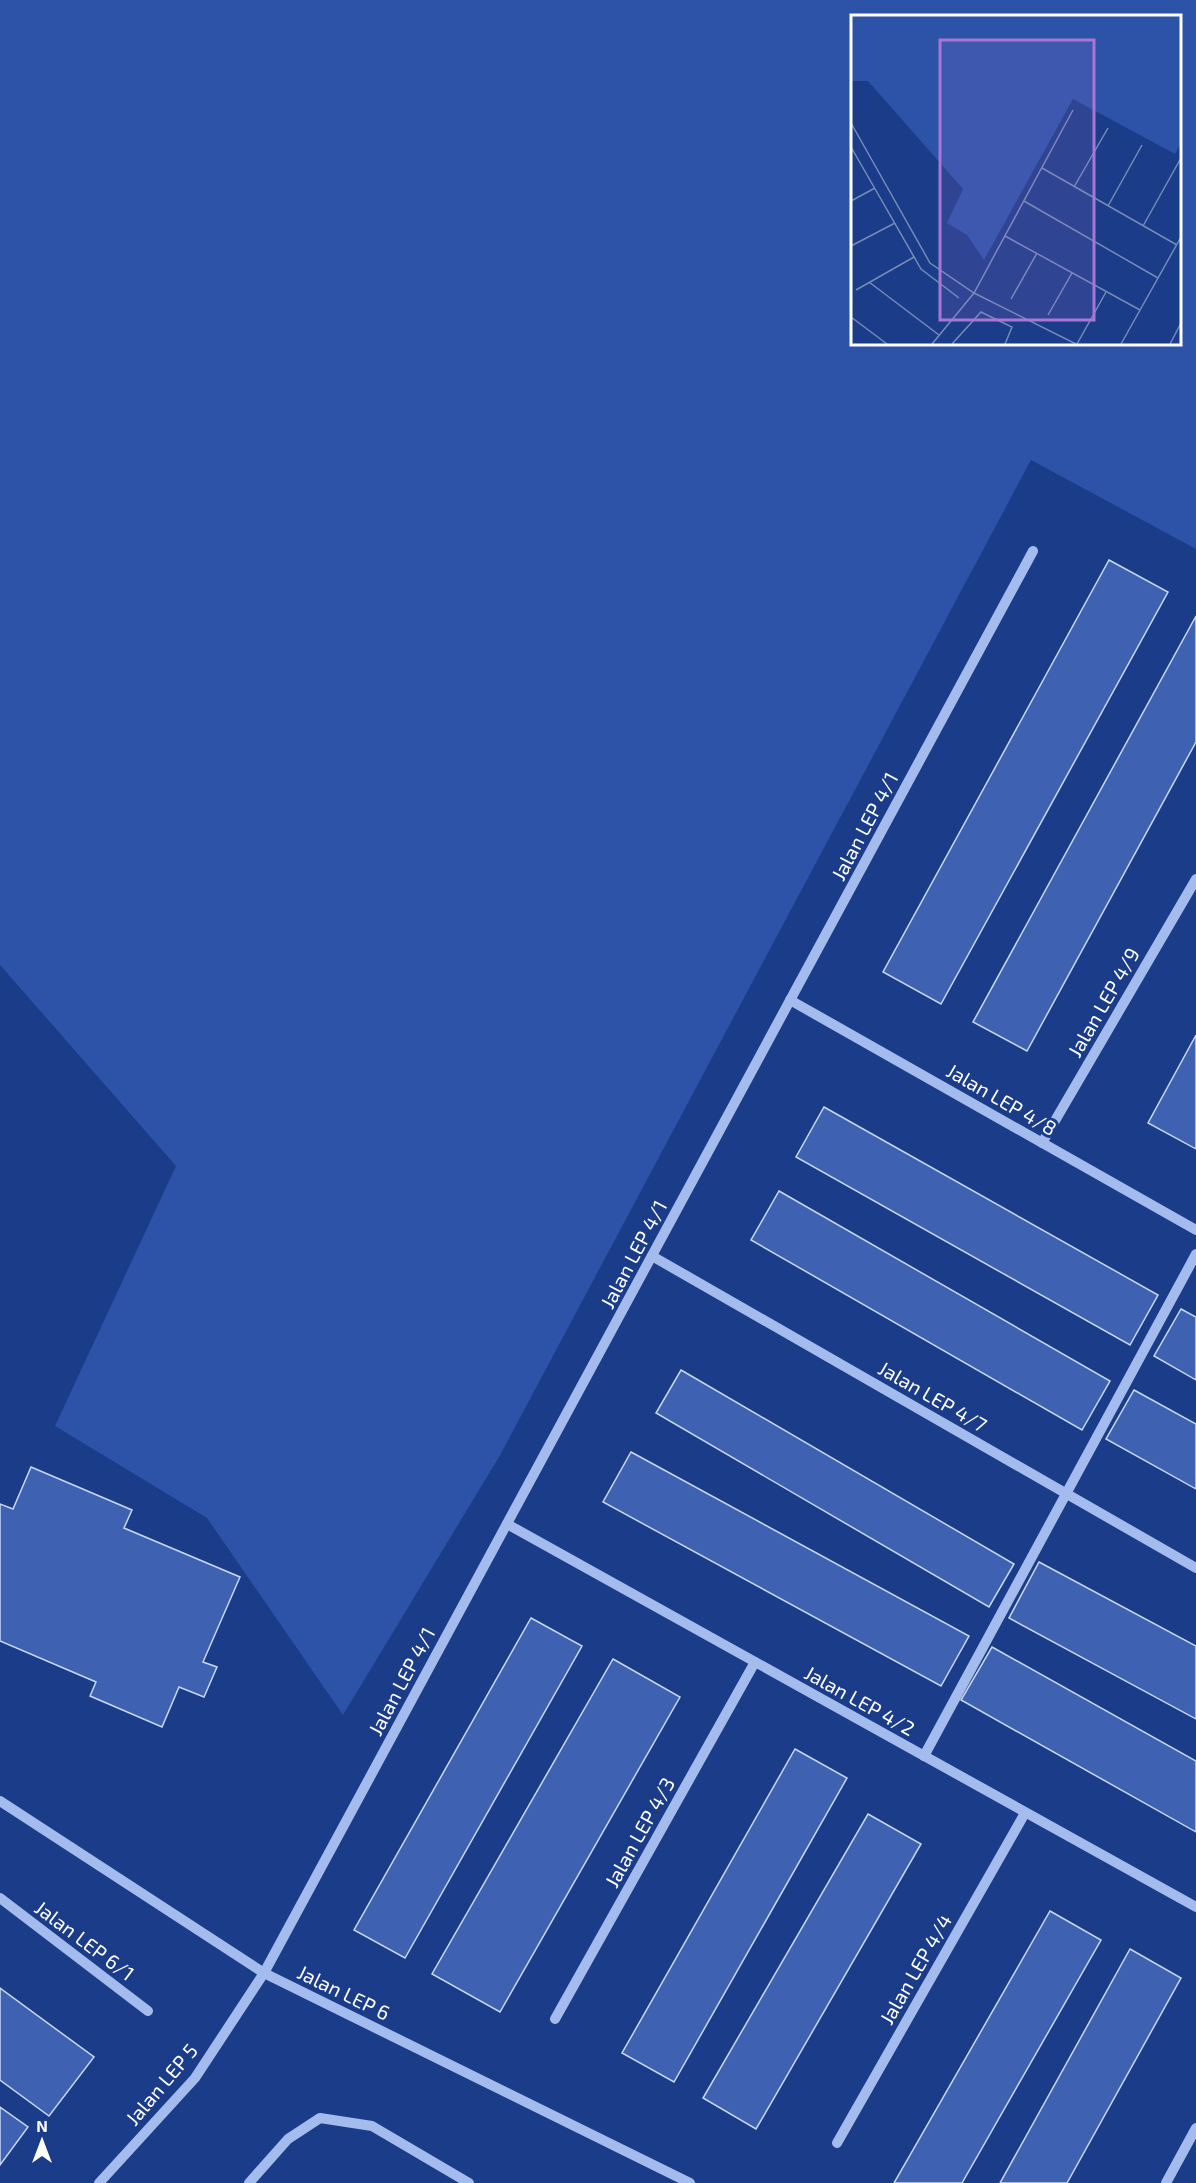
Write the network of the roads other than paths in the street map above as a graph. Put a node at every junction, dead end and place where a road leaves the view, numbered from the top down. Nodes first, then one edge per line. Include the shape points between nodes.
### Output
1 (1033, 551) dead end
2 (1196, 879) edge
3 (790, 1000) junction
4 (1042, 1143) junction
5 (1196, 1230) edge
6 (1196, 1254) edge
7 (652, 1256) junction
8 (1066, 1493) junction
9 (507, 1524) junction
10 (1196, 1568) edge
11 (755, 1662) junction
12 (924, 1756) junction
13 (0, 1801) edge
14 (1025, 1813) junction
15 (0, 1898) edge
16 (1196, 1908) edge
17 (264, 1973) junction
18 (148, 2011) dead end
19 (555, 2019) dead end
20 (1196, 2128) edge
21 (837, 2144) dead end
22 (99, 2183) edge
23 (249, 2183) edge
24 (469, 2183) edge
25 (690, 2183) edge
26 (1166, 2183) edge

1 - 3 street, Jalan LEP 4/1
2 - 4 street, Jalan LEP 4/9
3 - 4 street, Jalan LEP 4/8
3 - 7 street, Jalan LEP 4/1
4 - 5 street, Jalan LEP 4/8
6 - 8 street
7 - 8 street, Jalan LEP 4/7
7 - 9 street, Jalan LEP 4/1
8 - 10 street, Jalan LEP 4/7
8 - 12 street
9 - 11 street, Jalan LEP 4/2
9 - 17 street, Jalan LEP 4/1
11 - 12 street, Jalan LEP 4/2
11 - 19 street, Jalan LEP 4/3
12 - 14 street, Jalan LEP 4/2
13 - 17 street, Jalan LEP 6
14 - 16 street, Jalan LEP 4/2
14 - 21 street, Jalan LEP 4/4
15 - 18 street, Jalan LEP 6/1
17 - 22 street, Jalan LEP 5 via 195,2078
17 - 25 street, Jalan LEP 6
20 - 26 street
23 - 24 street via 288,2139 320,2118 372,2126

